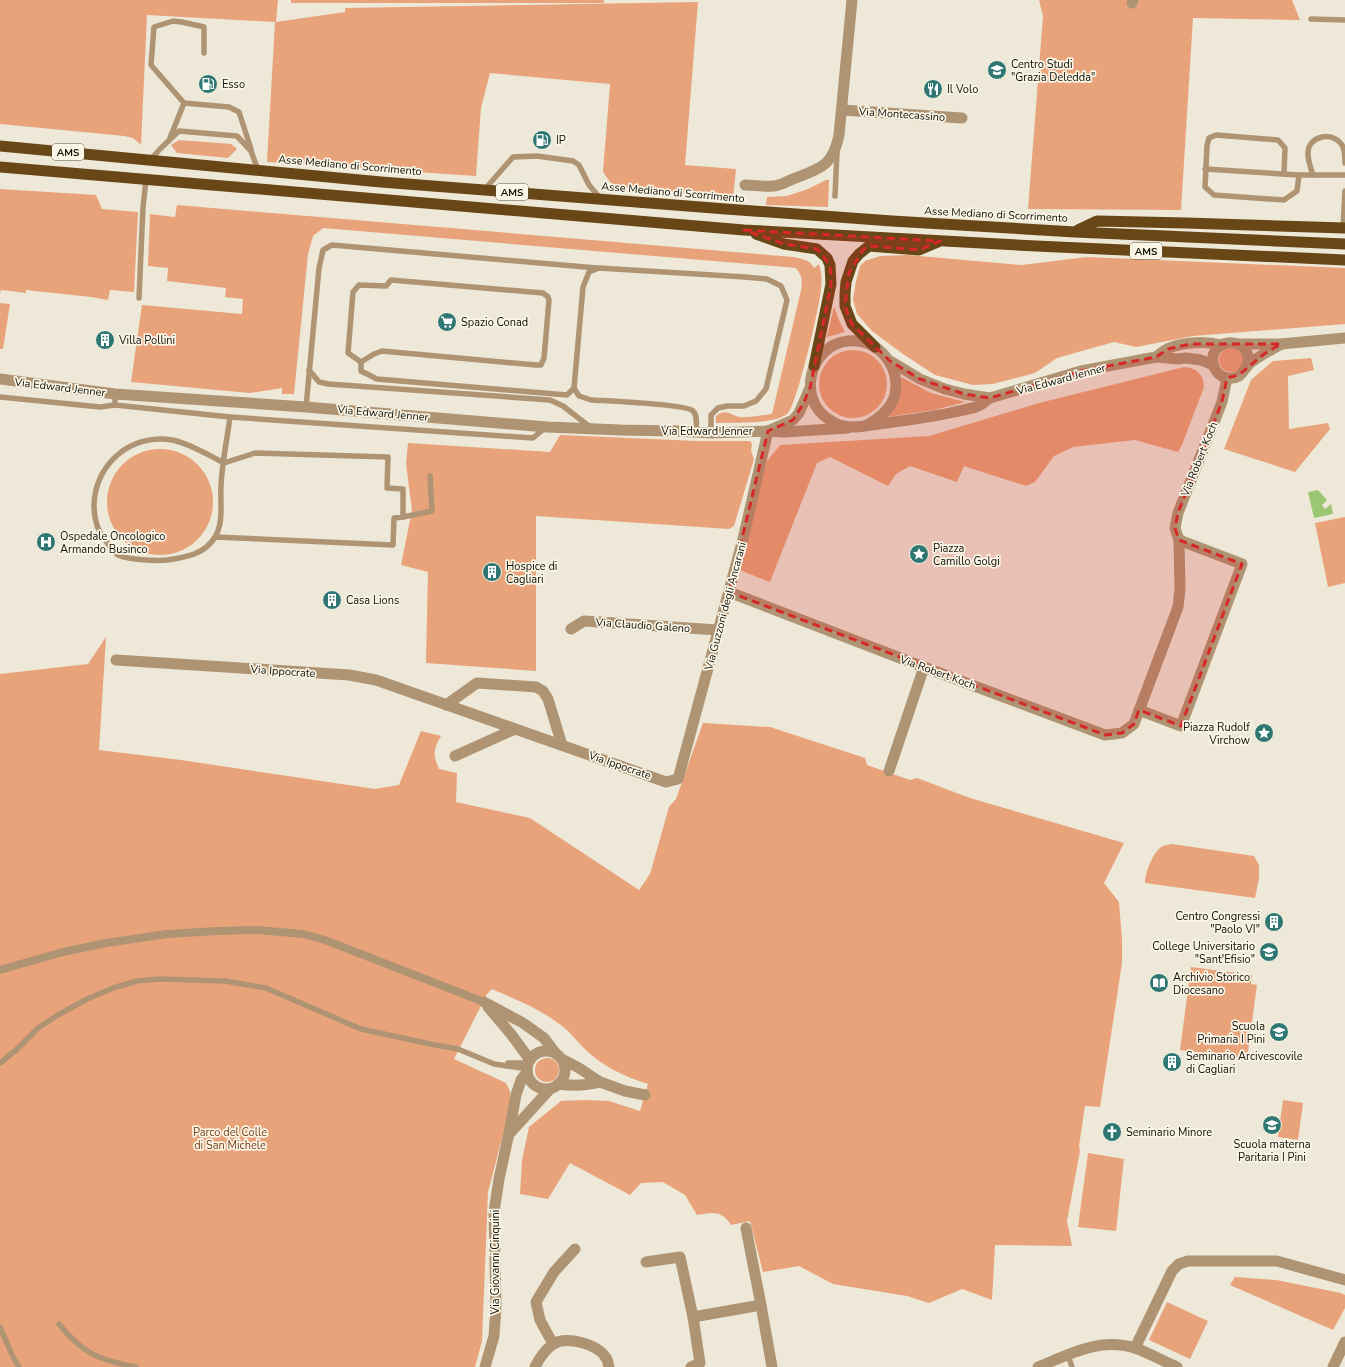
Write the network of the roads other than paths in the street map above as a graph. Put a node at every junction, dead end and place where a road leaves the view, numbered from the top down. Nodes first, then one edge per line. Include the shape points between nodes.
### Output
1 (852, 0) edge
2 (1311, 19) dead end
3 (1345, 20) edge
4 (204, 53) dead end
5 (184, 103) junction
6 (842, 110) junction
7 (962, 118) dead end
8 (169, 140) junction
9 (838, 141) junction
10 (1, 145) edge
11 (251, 151) junction
12 (150, 160) junction
13 (1345, 163) edge
14 (0, 168) edge
15 (24, 169) junction
16 (1205, 169) junction
17 (258, 170) junction
18 (1284, 174) junction
19 (1299, 175) junction
20 (1345, 175) edge
21 (0, 176) edge
22 (1313, 176) junction
23 (146, 180) junction
24 (745, 185) dead end
25 (485, 190) junction
26 (1345, 191) edge
27 (835, 196) dead end
28 (601, 199) junction
29 (1344, 228) edge
30 (744, 230) junction
31 (1075, 232) junction
32 (940, 240) junction
33 (1345, 244) edge
34 (1345, 260) edge
35 (599, 268) junction
36 (139, 298) dead end
37 (1345, 338) edge
38 (1238, 344) junction
39 (1281, 344) junction
40 (1222, 345) junction
41 (875, 347) junction
42 (1156, 357) junction
43 (890, 361) junction
44 (361, 362) junction
45 (1213, 365) junction
46 (814, 366) junction
47 (1247, 367) junction
48 (309, 370) junction
49 (1227, 378) junction
50 (0, 379) edge
51 (574, 388) junction
52 (810, 388) junction
53 (0, 397) edge
54 (990, 398) junction
55 (115, 400) junction
56 (306, 407) junction
57 (230, 417) junction
58 (867, 425) junction
59 (547, 427) junction
60 (853, 428) junction
61 (591, 429) junction
62 (768, 431) junction
63 (696, 432) junction
64 (711, 433) junction
65 (224, 463) junction
66 (430, 476) dead end
67 (403, 517) junction
68 (215, 537) junction
69 (1179, 540) junction
70 (728, 592) junction
71 (571, 629) dead end
72 (718, 630) junction
73 (116, 660) dead end
74 (924, 667) junction
75 (446, 704) junction
76 (1139, 710) junction
77 (515, 729) junction
78 (562, 745) junction
79 (456, 756) dead end
80 (889, 771) dead end
81 (678, 779) joint
82 (0, 970) edge
83 (484, 1002) junction
84 (560, 1057) junction
85 (0, 1063) edge
86 (528, 1066) junction
87 (600, 1082) junction
88 (554, 1086) junction
89 (645, 1095) dead end
90 (510, 1133) junction
91 (746, 1228) dead end
92 (575, 1249) dead end
93 (646, 1262) dead end
94 (1345, 1280) edge
95 (761, 1305) junction
96 (693, 1317) junction
97 (59, 1324) dead end
98 (0, 1327) edge
99 (1345, 1342) edge
100 (553, 1344) junction
101 (1135, 1348) junction
102 (1068, 1355) junction
103 (19, 1367) edge
104 (136, 1367) edge
105 (485, 1367) edge
106 (535, 1367) edge
107 (609, 1367) edge
108 (690, 1367) edge
109 (772, 1367) edge
110 (1038, 1367) edge
111 (1072, 1367) edge
112 (1177, 1367) edge
113 (1333, 1367) edge

1 - 6 street
2 - 3 lane
4 - 5 lane via 204,27 173,22 154,27 151,65
5 - 8 lane
5 - 11 lane via 228,106 239,112
6 - 7 street, Via Montecassino
6 - 9 street
8 - 11 lane via 179,131 237,136
8 - 12 lane
9 - 24 street via 829,160 814,171 774,186
9 - 27 lane
10 - 12 highway, Asse Mediano di Scorrimento / AMS
11 - 17 lane
12 - 17 highway, Asse Mediano di Scorrimento / AMS
13 - 22 lane via 1344,150 1340,142 1328,136 1318,138 1308,150
14 - 15 highway, AMS
15 - 21 highway
15 - 23 highway, AMS
16 - 18 lane
16 - 18 lane via 1209,138 1216,135 1278,140 1285,148
16 - 19 lane via 1204,187 1214,195 1284,200 1297,191
17 - 25 highway, Asse Mediano di Scorrimento / AMS
18 - 19 lane
19 - 22 lane
20 - 22 lane
23 - 30 highway, AMS
23 - 36 lane
25 - 28 highway, Asse Mediano di Scorrimento / AMS
25 - 28 lane via 513,157 537,156 573,161 579,165
26 - 29 lane
28 - 31 highway, Asse Mediano di Scorrimento / AMS
29 - 31 highway via 1097,221
30 - 32 highway, AMS
30 - 46 highway via 784,244 817,249 828,258 831,284
31 - 33 highway, Asse Mediano di Scorrimento / AMS
32 - 34 highway, AMS
32 - 41 highway via 919,250 869,246 854,261 846,282 845,306 852,324
35 - 48 lane via 332,245 323,250 319,268
35 - 51 lane via 589,272 583,287
35 - 64 lane via 767,279 781,286 787,300 766,390 756,401 744,406 718,408 712,414
37 - 39 street
38 - 39 street
38 - 40 street
38 - 47 street via 1247,353
39 - 47 street
40 - 42 street, Via Edward Jenner via 1211,342 1190,344 1168,348
40 - 45 street via 1214,354
41 - 43 street, Via Edward Jenner
41 - 46 street, Via Edward Jenner via 862,342 840,343 822,354
42 - 45 street, Via Edward Jenner via 1194,359
42 - 54 street, Via Edward Jenner via 1081,371
43 - 54 street, Via Edward Jenner via 920,379 945,389
43 - 58 street, Via Edward Jenner via 895,373 894,399 878,419
44 - 44 lane via 382,351 541,365 544,358 548,297 543,293 391,280 386,286 359,285 353,292 348,352
44 - 51 lane via 362,371 377,378 567,395
45 - 49 street via 1217,372
46 - 52 street, Via Edward Jenner
47 - 49 street via 1240,376
48 - 56 lane
48 - 61 lane via 319,382 328,384 550,400 563,406
49 - 69 street, Via Robert Koch via 1222,402 1178,513 1175,528
50 - 55 street, Via Edward Jenner
51 - 63 lane via 579,396 591,400 692,409 696,414
52 - 60 street, Via Edward Jenner via 819,411 828,420 840,426
52 - 62 street, Via Edward Jenner via 799,412 792,420
53 - 55 lane via 100,407
54 - 58 street, Via Edward Jenner via 980,406 954,412
55 - 56 street, Via Edward Jenner
55 - 57 lane
56 - 59 street, Via Edward Jenner
57 - 59 lane via 533,438
57 - 65 lane
58 - 60 street, Via Edward Jenner
59 - 61 street, Via Edward Jenner
60 - 62 street, Via Edward Jenner
61 - 63 street, Via Edward Jenner
62 - 64 street, Via Edward Jenner
62 - 70 street, Via Guzzoni degli Ancarani
63 - 64 street, Via Edward Jenner
65 - 67 lane via 255,453 388,457 387,488 403,489
65 - 68 lane via 221,518
65 - 68 lane via 172,440 151,439 131,445 114,457 102,474 94,493 94,514 100,534 117,554 158,561 183,558 202,552
66 - 67 lane via 432,511
67 - 68 lane via 394,518 393,545
69 - 76 street, Via Robert Koch via 1178,607
69 - 76 street via 1242,564 1181,726
70 - 72 street, Via Guzzoni degli Ancarani
70 - 74 street, Via Robert Koch
71 - 72 street, Via Claudio Galeno via 584,621
72 - 81 street, Via Guzzoni degli Ancarani
73 - 75 street, Via Ippocrate via 349,675 376,680
74 - 76 street, Via Robert Koch via 1105,734 1122,733 1134,724
74 - 80 street
75 - 77 street, Via Ippocrate
75 - 78 street via 477,683 536,687 543,691 548,699
77 - 78 street, Via Ippocrate
77 - 79 street
78 - 81 street, Via Ippocrate via 666,782
82 - 83 street via 106,943 167,934 257,930 303,934 325,940
83 - 84 street via 523,1023 544,1038
83 - 86 street via 511,1034
84 - 86 street via 546,1051 539,1052
84 - 87 street
84 - 88 street, Via Giovanni Cinquini via 565,1071 564,1078
85 - 86 lane via 38,1028 86,999 137,981 158,979 225,981 266,988 361,1029 458,1049 494,1064
86 - 88 street via 529,1078 538,1087
86 - 90 street, Via Giovanni Cinquini via 516,1095
87 - 88 street
87 - 89 street via 625,1092
88 - 90 street, Via Giovanni Cinquini
90 - 105 street, Via Giovanni Cinquini via 494,1212 496,1306 494,1336
91 - 95 street
92 - 100 street via 554,1272 536,1302 540,1320
93 - 96 street via 680,1257
94 - 101 street via 1276,1261 1188,1261 1178,1264 1172,1271
95 - 96 street
95 - 109 street
96 - 108 street via 700,1363
97 - 104 lane via 80,1346 94,1356
98 - 103 lane
99 - 113 street
100 - 106 street
100 - 107 street via 567,1340 589,1345 606,1358
101 - 102 street via 1107,1344
101 - 112 street
102 - 110 street
102 - 111 lane

